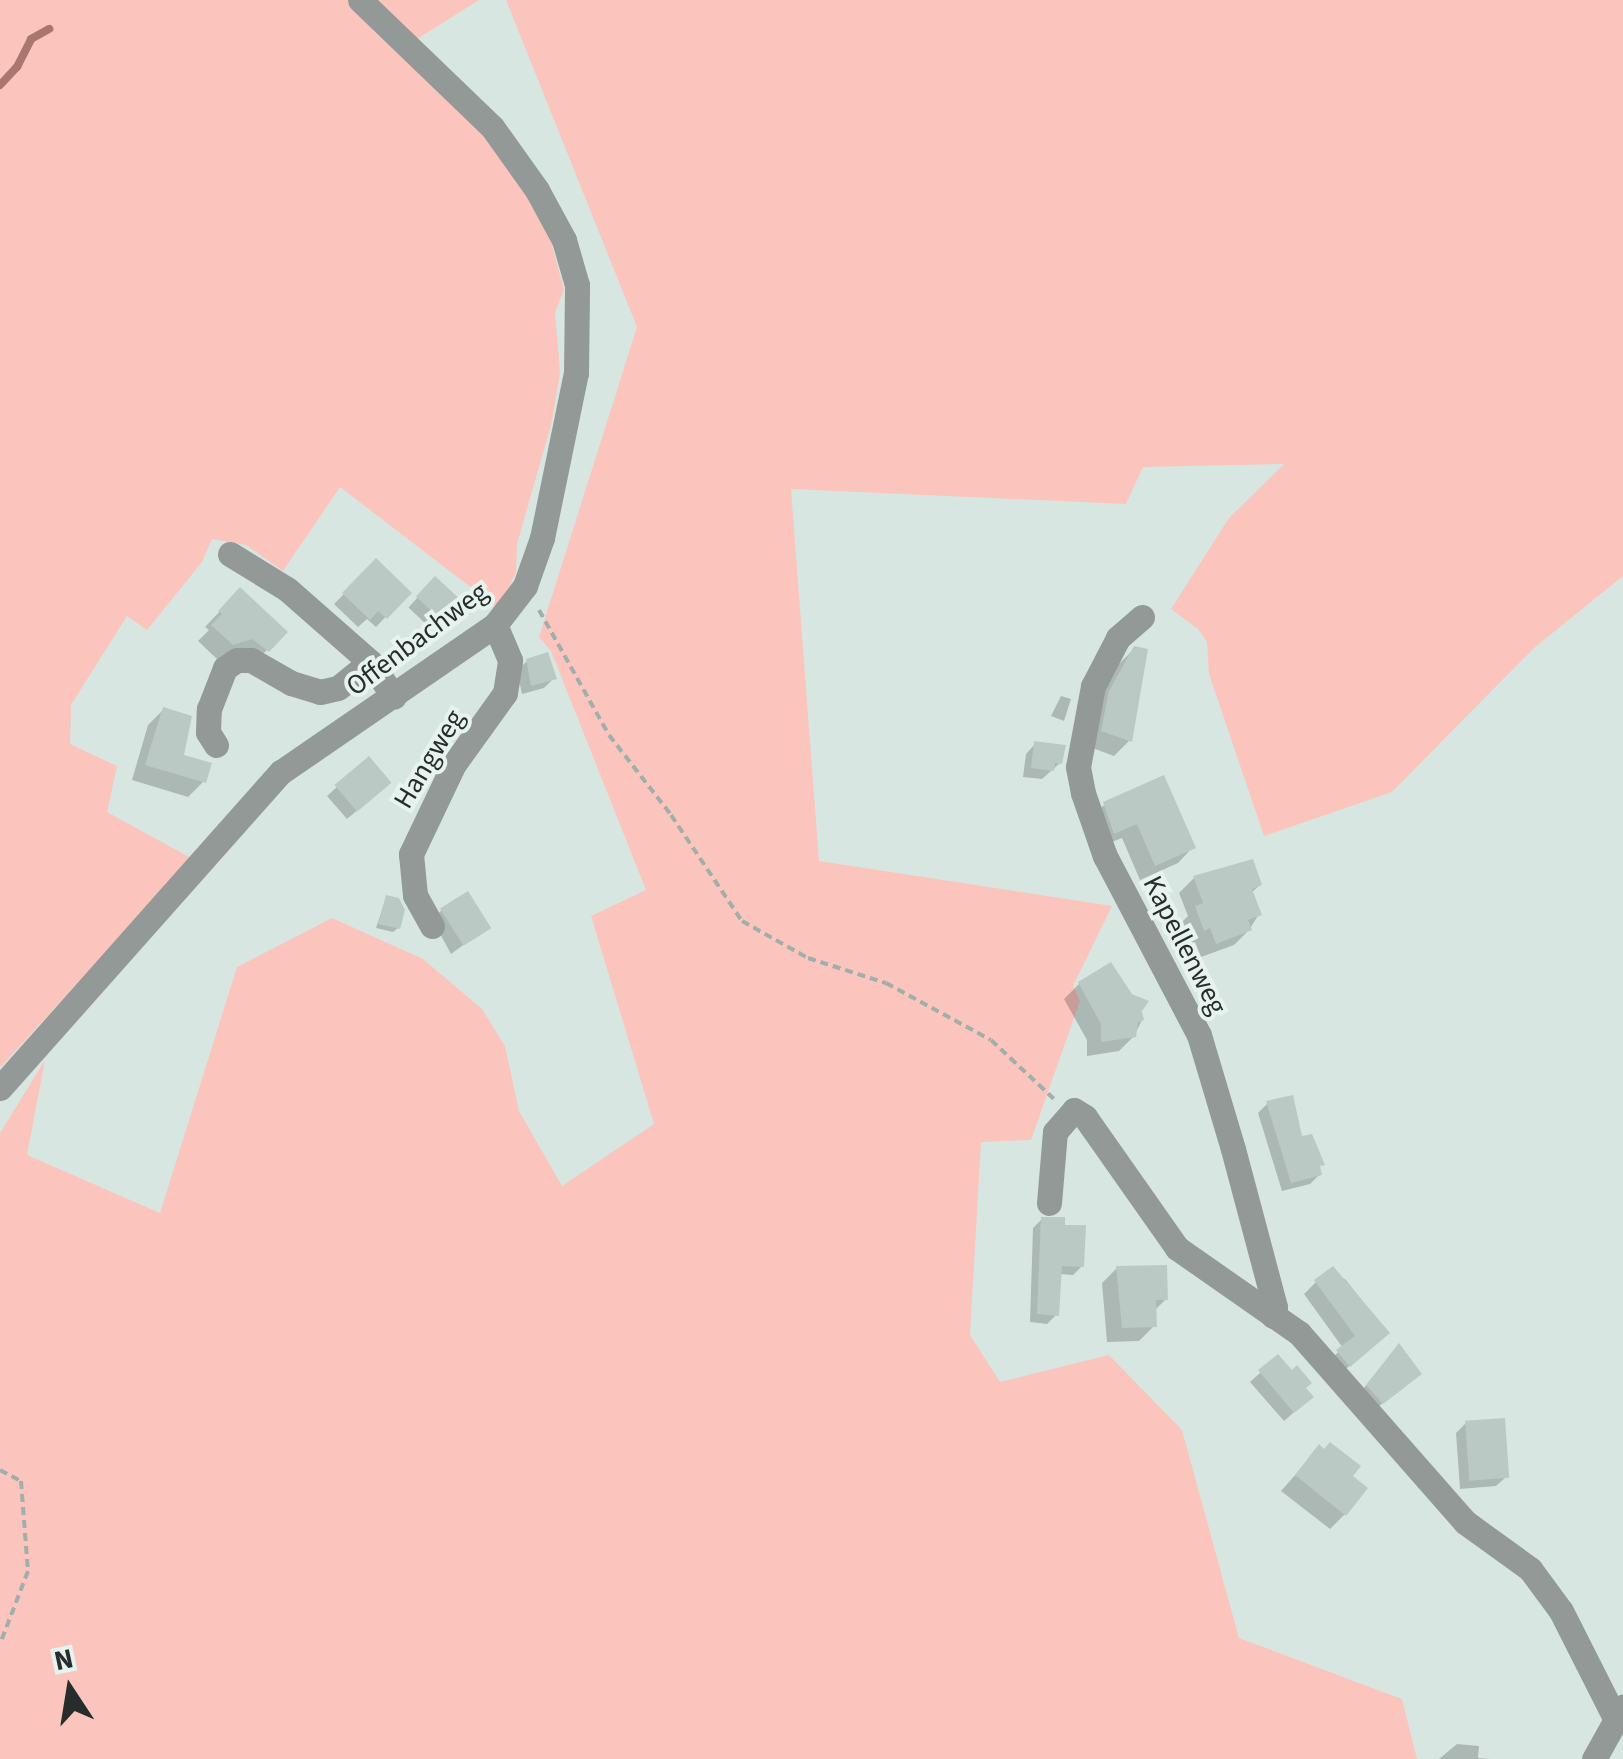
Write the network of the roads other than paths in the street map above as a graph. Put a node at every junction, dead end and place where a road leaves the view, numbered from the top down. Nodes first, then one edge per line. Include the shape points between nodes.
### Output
1 (360, 0) edge
2 (230, 554) dead end
3 (1142, 617) dead end
4 (495, 625) junction
5 (370, 662) junction
6 (394, 697) junction
7 (216, 745) dead end
8 (432, 926) dead end
9 (0, 1088) edge
10 (1049, 1203) dead end
11 (1273, 1316) junction
12 (1619, 1711) edge
13 (1594, 1759) edge

1 - 4 street, Offenbachweg via 492,127 564,240 576,285 576,373 553,499 525,586
2 - 5 street via 287,589
3 - 11 street, Kapellenweg via 1118,638 1093,686 1078,768 1105,856 1199,1035
4 - 6 street, Offenbachweg
4 - 8 street, Hangweg via 510,660 505,694 454,764 412,854 416,896
5 - 6 street
5 - 7 street via 338,688 320,692 251,660 237,660 226,668 210,710 207,725
6 - 9 street, Offenbachweg via 280,772
10 - 11 street via 1056,1132 1068,1112 1085,1117 1177,1248
11 - 12 street via 1299,1333 1465,1522 1530,1569
12 - 13 street

